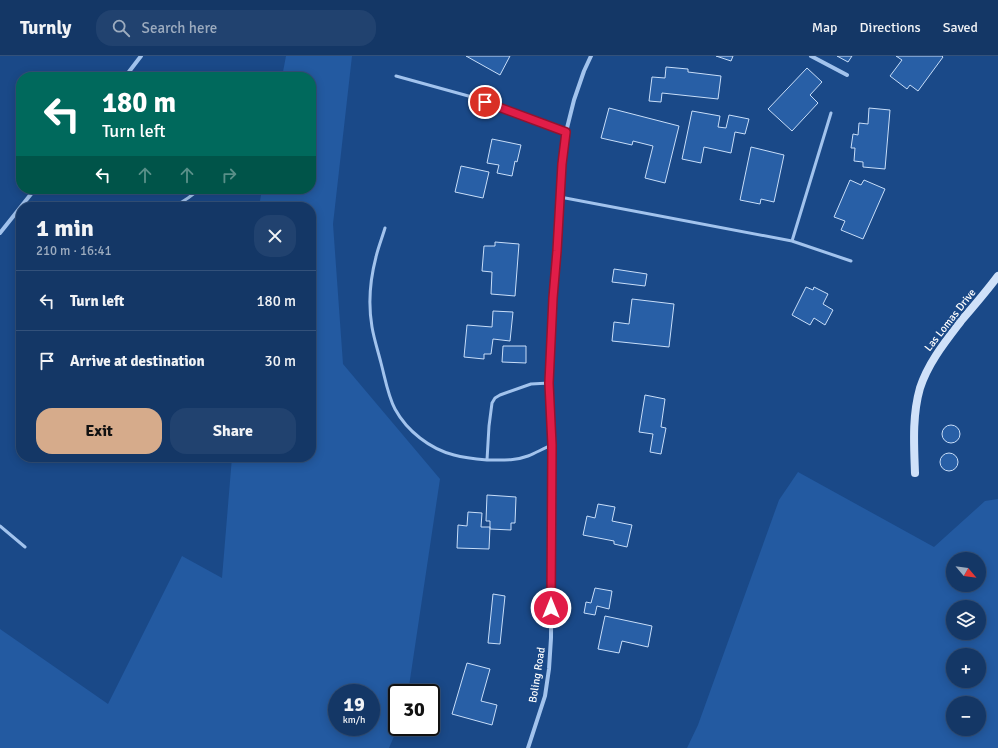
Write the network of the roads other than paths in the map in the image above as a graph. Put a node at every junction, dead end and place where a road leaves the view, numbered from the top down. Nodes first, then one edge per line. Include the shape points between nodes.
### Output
1 (141, 56) edge
2 (591, 56) edge
3 (812, 56) edge
4 (129, 72) edge
5 (846, 75) dead end
6 (396, 76) dead end
7 (832, 113) dead end
8 (566, 132) junction
9 (31, 194) edge
10 (193, 194) edge
11 (560, 197) junction
12 (25, 202) edge
13 (181, 202) edge
14 (16, 213) edge
15 (385, 228) dead end
16 (0, 233) edge
17 (792, 241) junction
18 (851, 261) dead end
19 (998, 276) edge
20 (549, 383) junction
21 (552, 445) junction
22 (487, 460) junction
23 (915, 473) dead end
24 (0, 526) edge
25 (25, 547) dead end
26 (528, 748) edge

1 - 4 street
2 - 8 street, Boling Road via 574,100
3 - 5 street
6 - 8 lane via 472,97
7 - 17 lane
8 - 11 street, Boling Road
9 - 12 street
10 - 13 lane
11 - 17 lane
11 - 20 street, Boling Road
14 - 16 street
15 - 22 lane via 376,258 370,304 372,328 395,409 414,433 439,450 452,455
17 - 18 lane
19 - 23 street, Las Lomas Drive via 941,347 928,368 920,388 916,411
20 - 21 street, Boling Road
20 - 22 lane via 531,384 495,398 489,426
21 - 22 lane via 518,459
21 - 26 street, Boling Road via 549,669 545,696
24 - 25 lane

